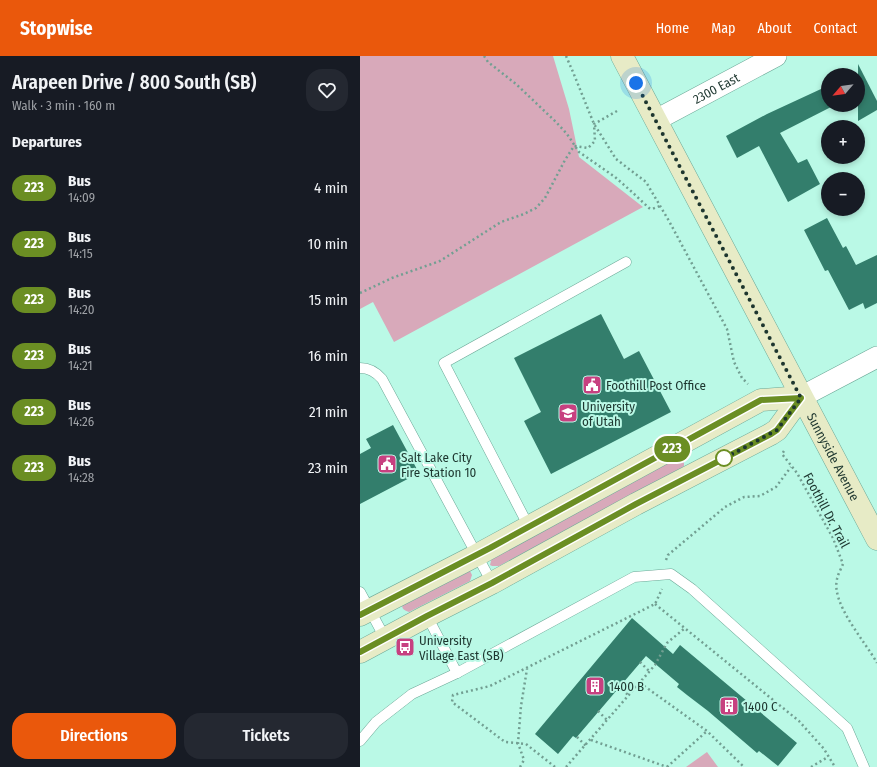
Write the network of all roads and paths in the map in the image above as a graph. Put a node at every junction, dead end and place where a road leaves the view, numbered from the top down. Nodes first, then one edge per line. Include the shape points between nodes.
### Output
1 (484, 56) edge
2 (566, 56) edge
3 (622, 56) edge
4 (776, 56) edge
5 (617, 111) dead end
6 (656, 120) junction
7 (594, 124) junction
8 (574, 146) junction
9 (660, 206) junction
10 (626, 262) dead end
11 (360, 293) edge
12 (877, 357) edge
13 (360, 368) edge
14 (750, 386) dead end
15 (801, 398) junction
16 (782, 454) dead end
17 (791, 466) junction
18 (529, 527) junction
19 (877, 539) edge
20 (476, 555) junction
21 (664, 575) junction
22 (492, 583) junction
23 (655, 604) junction
24 (363, 606) edge
25 (427, 616) junction
26 (685, 628) junction
27 (385, 638) junction
28 (360, 652) edge
29 (640, 662) dead end
30 (877, 663) edge
31 (527, 668) junction
32 (650, 672) junction
33 (457, 673) junction
34 (640, 683) junction
35 (619, 686) dead end
36 (629, 696) junction
37 (598, 711) dead end
38 (608, 721) junction
39 (707, 731) junction
40 (577, 737) dead end
41 (591, 740) junction
42 (360, 741) edge
43 (518, 743) junction
44 (586, 746) junction
45 (828, 757) junction
46 (520, 767) edge
47 (555, 767) edge
48 (566, 767) edge
49 (667, 767) edge
50 (744, 767) edge
51 (811, 767) edge
52 (835, 767) edge
53 (864, 767) edge

1 - 8 path via 556,122
2 - 7 path
3 - 6 street, Sunnyside Avenue
4 - 6 street, 2300 East
5 - 7 path
6 - 15 street, Sunnyside Avenue
7 - 8 path via 595,140 588,148
7 - 9 path via 616,159 646,182
8 - 9 path via 627,187 649,208
8 - 11 path via 545,198 536,208 501,222 440,261 392,278
9 - 14 path via 727,329 734,362 742,378
10 - 18 lane via 444,363
12 - 15 street
13 - 20 lane via 373,371 382,379
15 - 18 street via 761,400
15 - 19 street, Sunnyside Avenue
15 - 22 street via 777,430 771,434
16 - 17 path, Foothill Dr. Trail
17 - 21 path via 776,487 760,496 744,497 725,507 668,555
17 - 30 path, Foothill Dr. Trail via 833,538 843,564 836,579 838,598 856,632
18 - 20 street
20 - 22 lane
20 - 24 street
21 - 23 path
21 - 33 lane via 634,577
21 - 53 lane via 671,574 692,589 847,728
22 - 25 street
23 - 26 path
23 - 31 path
24 - 27 lane
25 - 27 street
25 - 33 lane
26 - 32 path via 667,643
26 - 45 path via 799,721
27 - 28 street
29 - 32 path
31 - 43 path
31 - 43 path via 490,686 453,695 452,702 505,742
32 - 34 path
33 - 42 lane via 412,694 376,722
34 - 36 path
34 - 39 path
35 - 36 path
36 - 38 path
37 - 38 path
38 - 41 path
39 - 49 path
39 - 50 path
40 - 44 path
41 - 44 path
41 - 49 path
43 - 46 path via 524,760
43 - 47 path via 526,744
44 - 48 path
45 - 51 path
45 - 52 path

